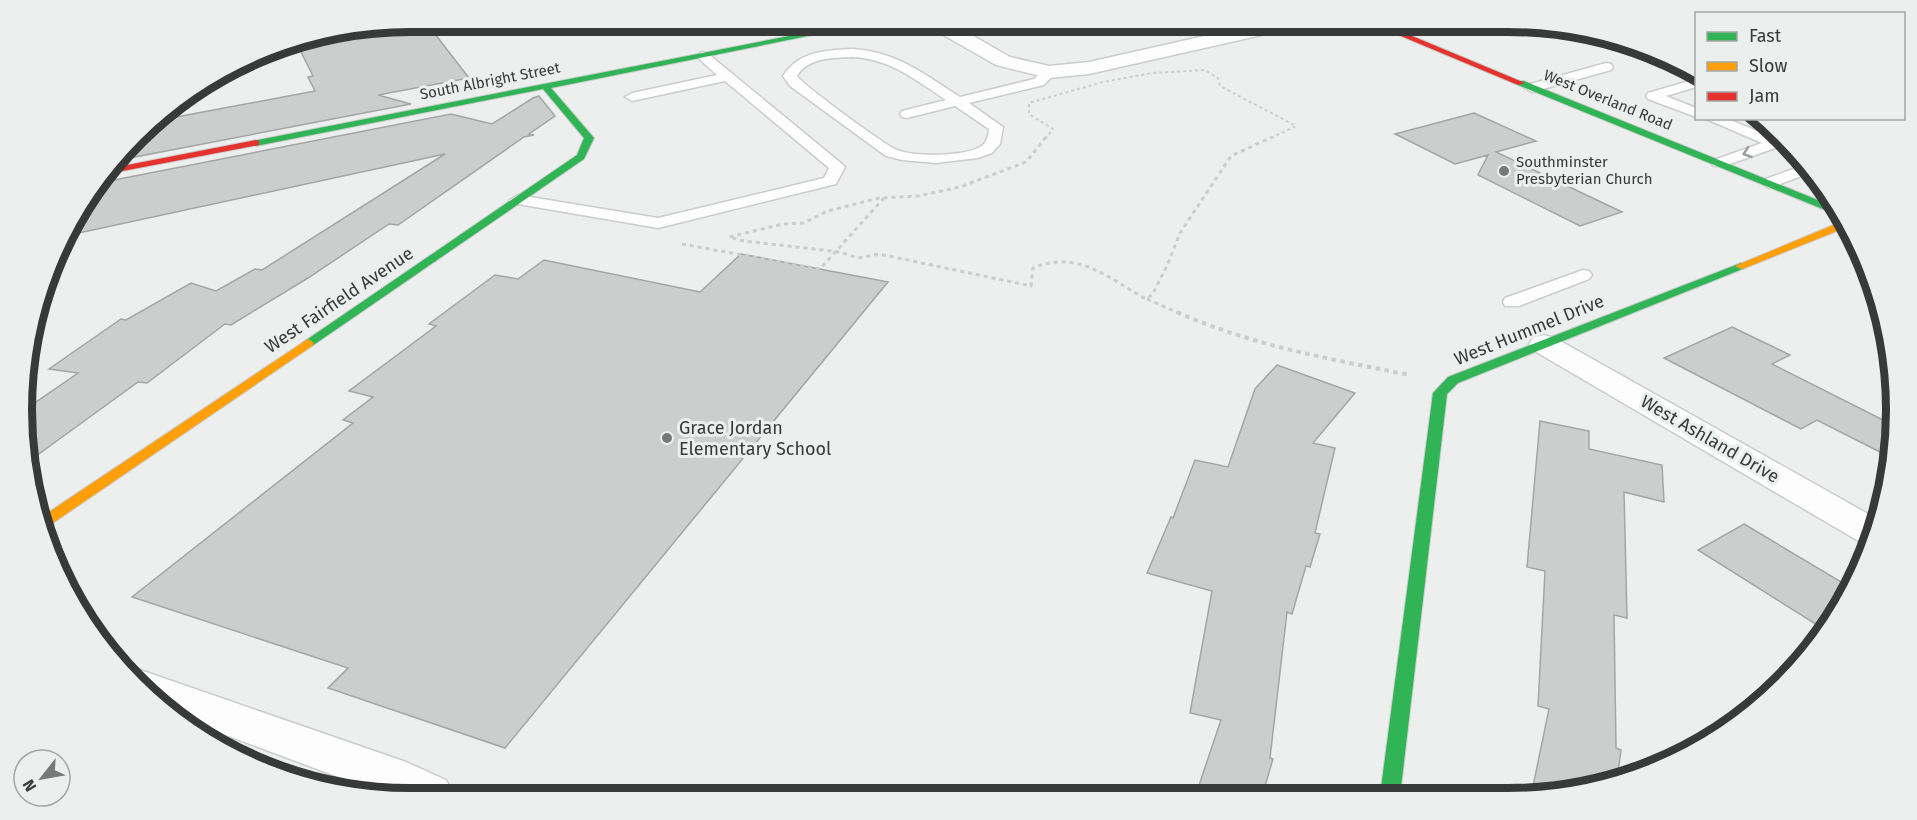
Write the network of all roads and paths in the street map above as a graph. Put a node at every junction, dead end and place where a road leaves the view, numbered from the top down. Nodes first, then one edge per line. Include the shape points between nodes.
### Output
1 (823, 32) edge
2 (952, 32) edge
3 (1242, 32) edge
4 (1396, 32) edge
5 (702, 56) junction
6 (1606, 67) dead end
7 (1048, 72) junction
8 (727, 77) junction
9 (1695, 83) edge
10 (546, 87) junction
11 (1532, 88) junction
12 (632, 97) dead end
13 (958, 102) junction
14 (1695, 113) edge
15 (907, 114) dead end
16 (1717, 120) edge
17 (1775, 142) edge
18 (1778, 145) edge
19 (1719, 163) junction
20 (117, 170) edge
21 (1800, 171) edge
22 (1768, 183) junction
23 (884, 197) junction
24 (518, 200) junction
25 (1826, 207) edge
26 (1838, 227) edge
27 (673, 243) dead end
28 (836, 252) junction
29 (1583, 275) dead end
30 (1146, 299) junction
31 (1512, 302) dead end
32 (1544, 344) junction
33 (1410, 375) dead end
34 (48, 520) edge
35 (1866, 529) edge
36 (158, 693) edge
37 (417, 788) edge
38 (1391, 788) edge

1 - 5 street, South Albright Street
2 - 7 street via 1003,61
3 - 7 street via 1089,68
4 - 11 street, West Overland Road
5 - 8 lane
5 - 10 street, South Albright Street
6 - 11 lane
7 - 13 lane via 1039,82
8 - 12 lane
8 - 24 lane via 837,167 830,181 658,223
9 - 14 lane via 1653,96
10 - 20 street, South Albright Street
10 - 24 street, West Fairfield Avenue via 589,138 581,157
11 - 19 street, West Overland Road
13 - 13 lane via 897,62 871,54 816,57 793,69 790,76 891,153 908,158 948,160 994,144 998,136 996,127
13 - 15 lane
16 - 17 lane
18 -> 19 lane
19 - 22 street, West Overland Road
21 - 22 lane
22 - 25 street, West Overland Road
23 - 28 path
23 - 28 path via 828,211 803,223 729,237
23 - 30 path via 918,196 960,187 1026,162 1053,129 1029,114 1029,103 1102,82 1152,73 1205,70 1218,78 1220,86 1296,126 1231,156 1180,233 1167,266
24 - 34 street, West Fairfield Avenue
26 - 32 street, West Hummel Drive
27 - 28 path via 820,269
28 - 30 path via 858,258 879,254 1031,286 1033,268 1045,262 1072,261 1094,267
29 - 31 lane
30 - 33 path via 1217,330 1272,346
32 - 35 street, West Ashland Drive
32 - 38 street, West Hummel Drive via 1453,380 1440,393
36 - 37 street via 390,775

